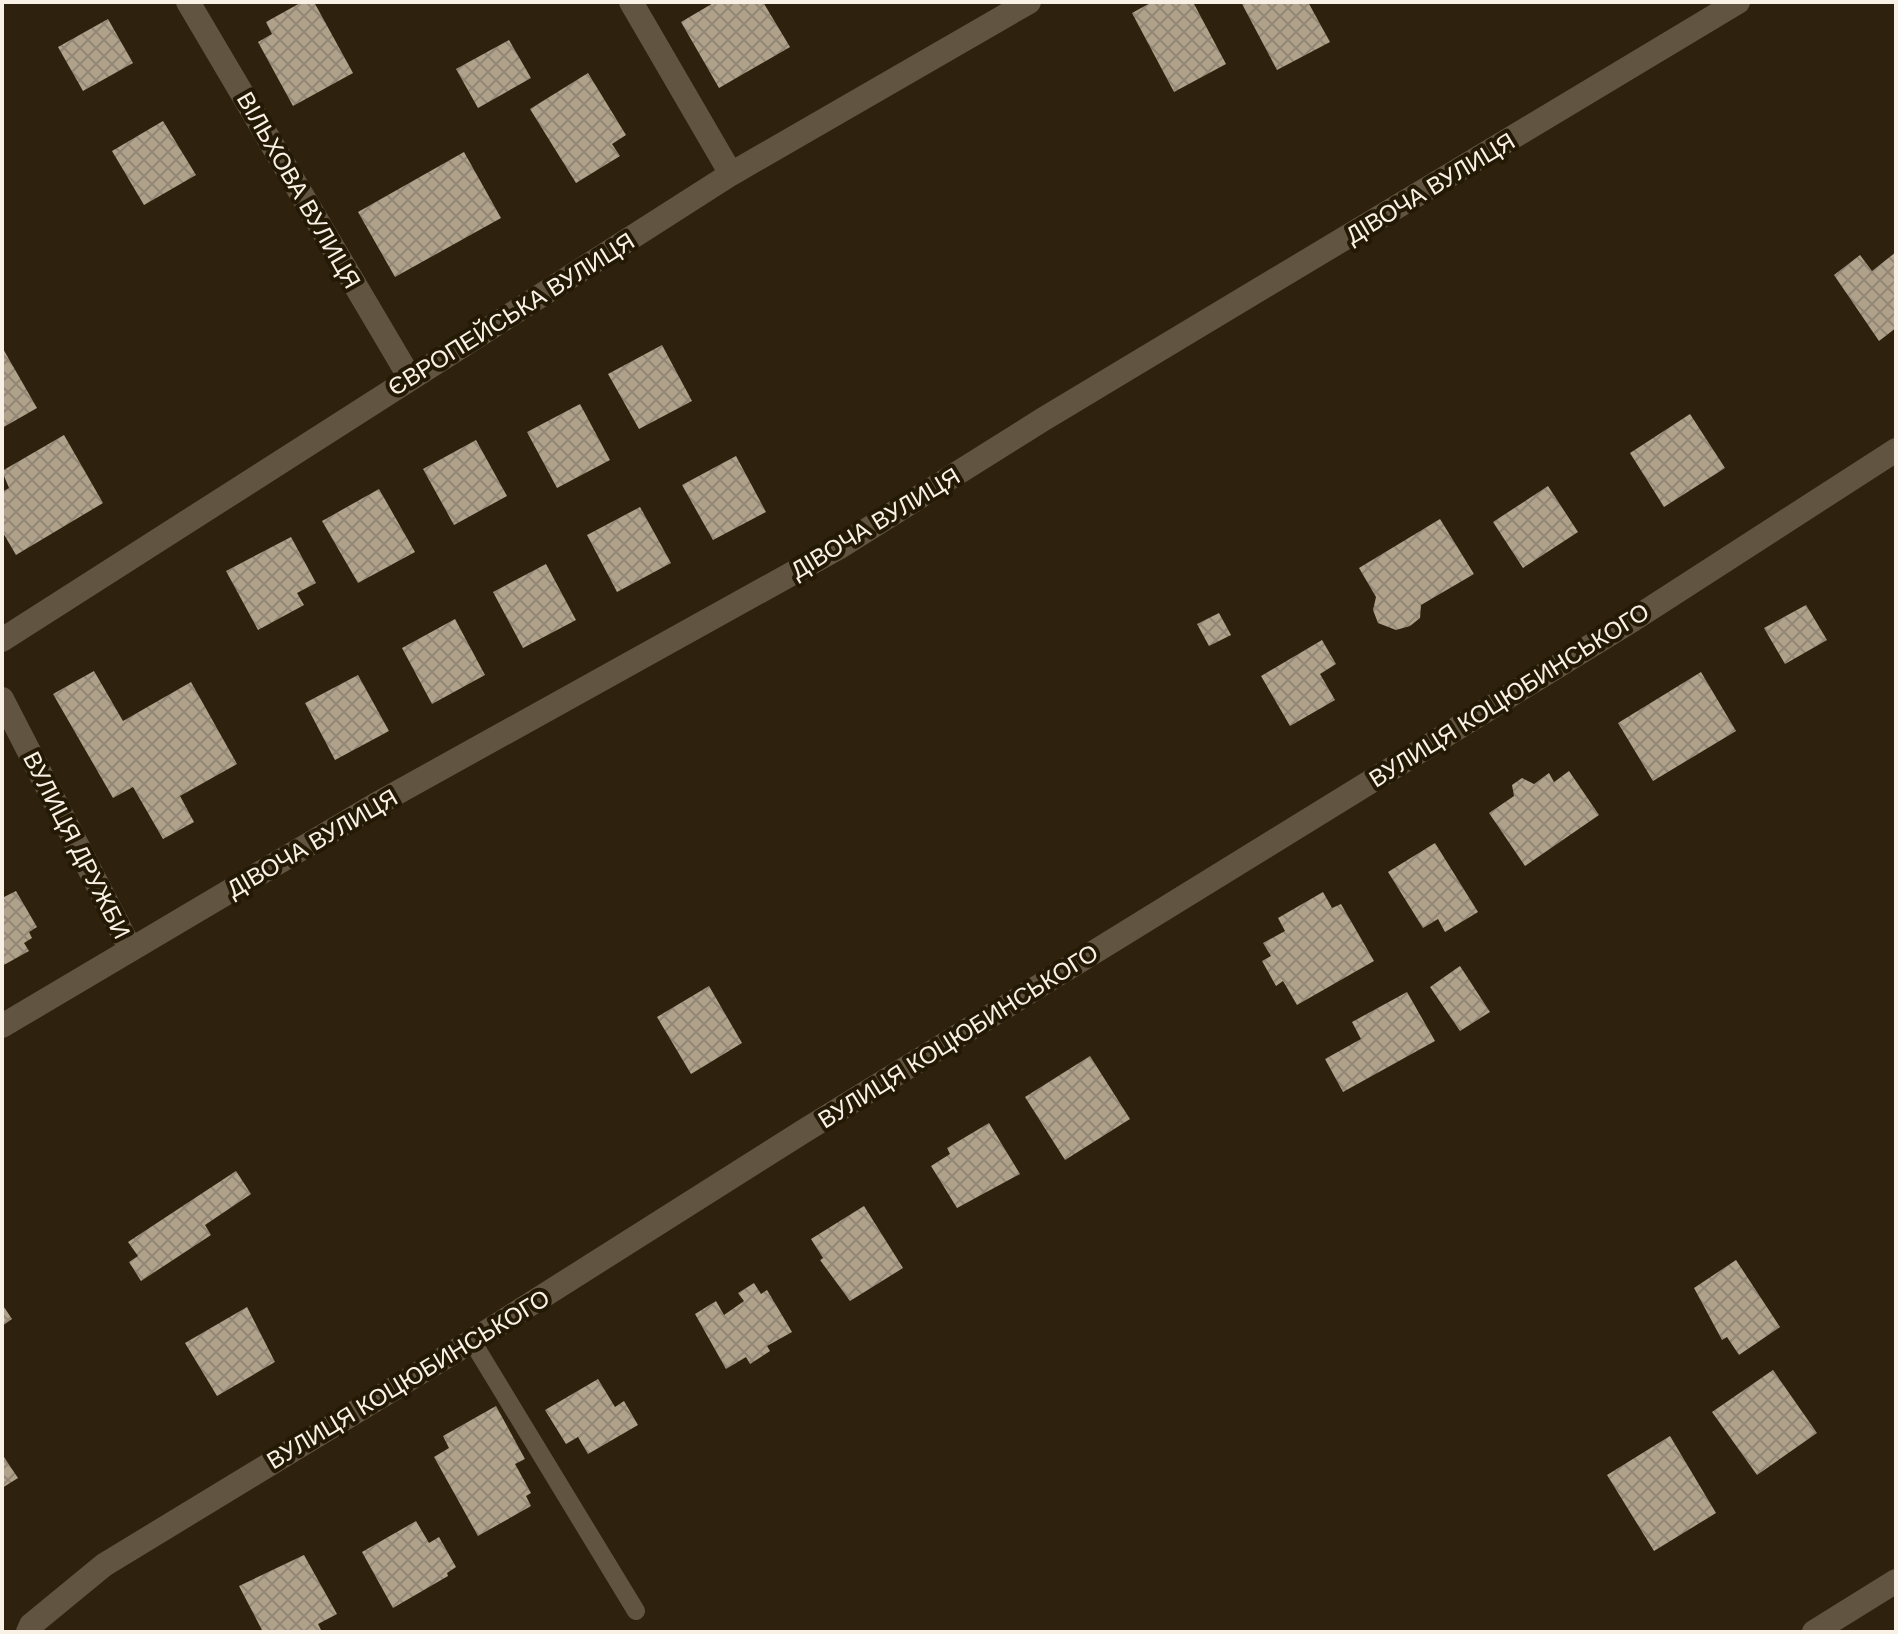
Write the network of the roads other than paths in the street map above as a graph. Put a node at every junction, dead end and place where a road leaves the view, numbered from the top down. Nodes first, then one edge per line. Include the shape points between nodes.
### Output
1 (188, 2) edge
2 (631, 2) edge
3 (1029, 2) edge
4 (1738, 2) edge
5 (731, 174) junction
6 (410, 378) junction
7 (1896, 450) edge
8 (2, 640) edge
9 (2, 699) edge
10 (130, 948) junction
11 (2, 1026) edge
12 (472, 1341) junction
13 (1896, 1581) edge
14 (636, 1611) dead end
15 (28, 1632) edge
16 (1814, 1632) edge

1 - 6 street, ВІЛЬХОВА ВУЛИЦЯ
2 - 5 street
3 - 5 street, ЄВРОПЕЙСЬКА ВУЛИЦЯ
4 - 10 street, ДІВОЧА ВУЛИЦЯ via 838,548
5 - 6 street, ЄВРОПЕЙСЬКА ВУЛИЦЯ
6 - 8 street, ЄВРОПЕЙСЬКА ВУЛИЦЯ
7 - 12 street, ВУЛИЦЯ КОЦЮБИНСЬКОГО via 1631,621
9 - 10 street, ВУЛИЦЯ ДРУЖБИ
10 - 11 street, ДІВОЧА ВУЛИЦЯ
12 - 14 lane
12 - 15 street, ВУЛИЦЯ КОЦЮБИНСЬКОГО via 104,1565
13 - 16 street

